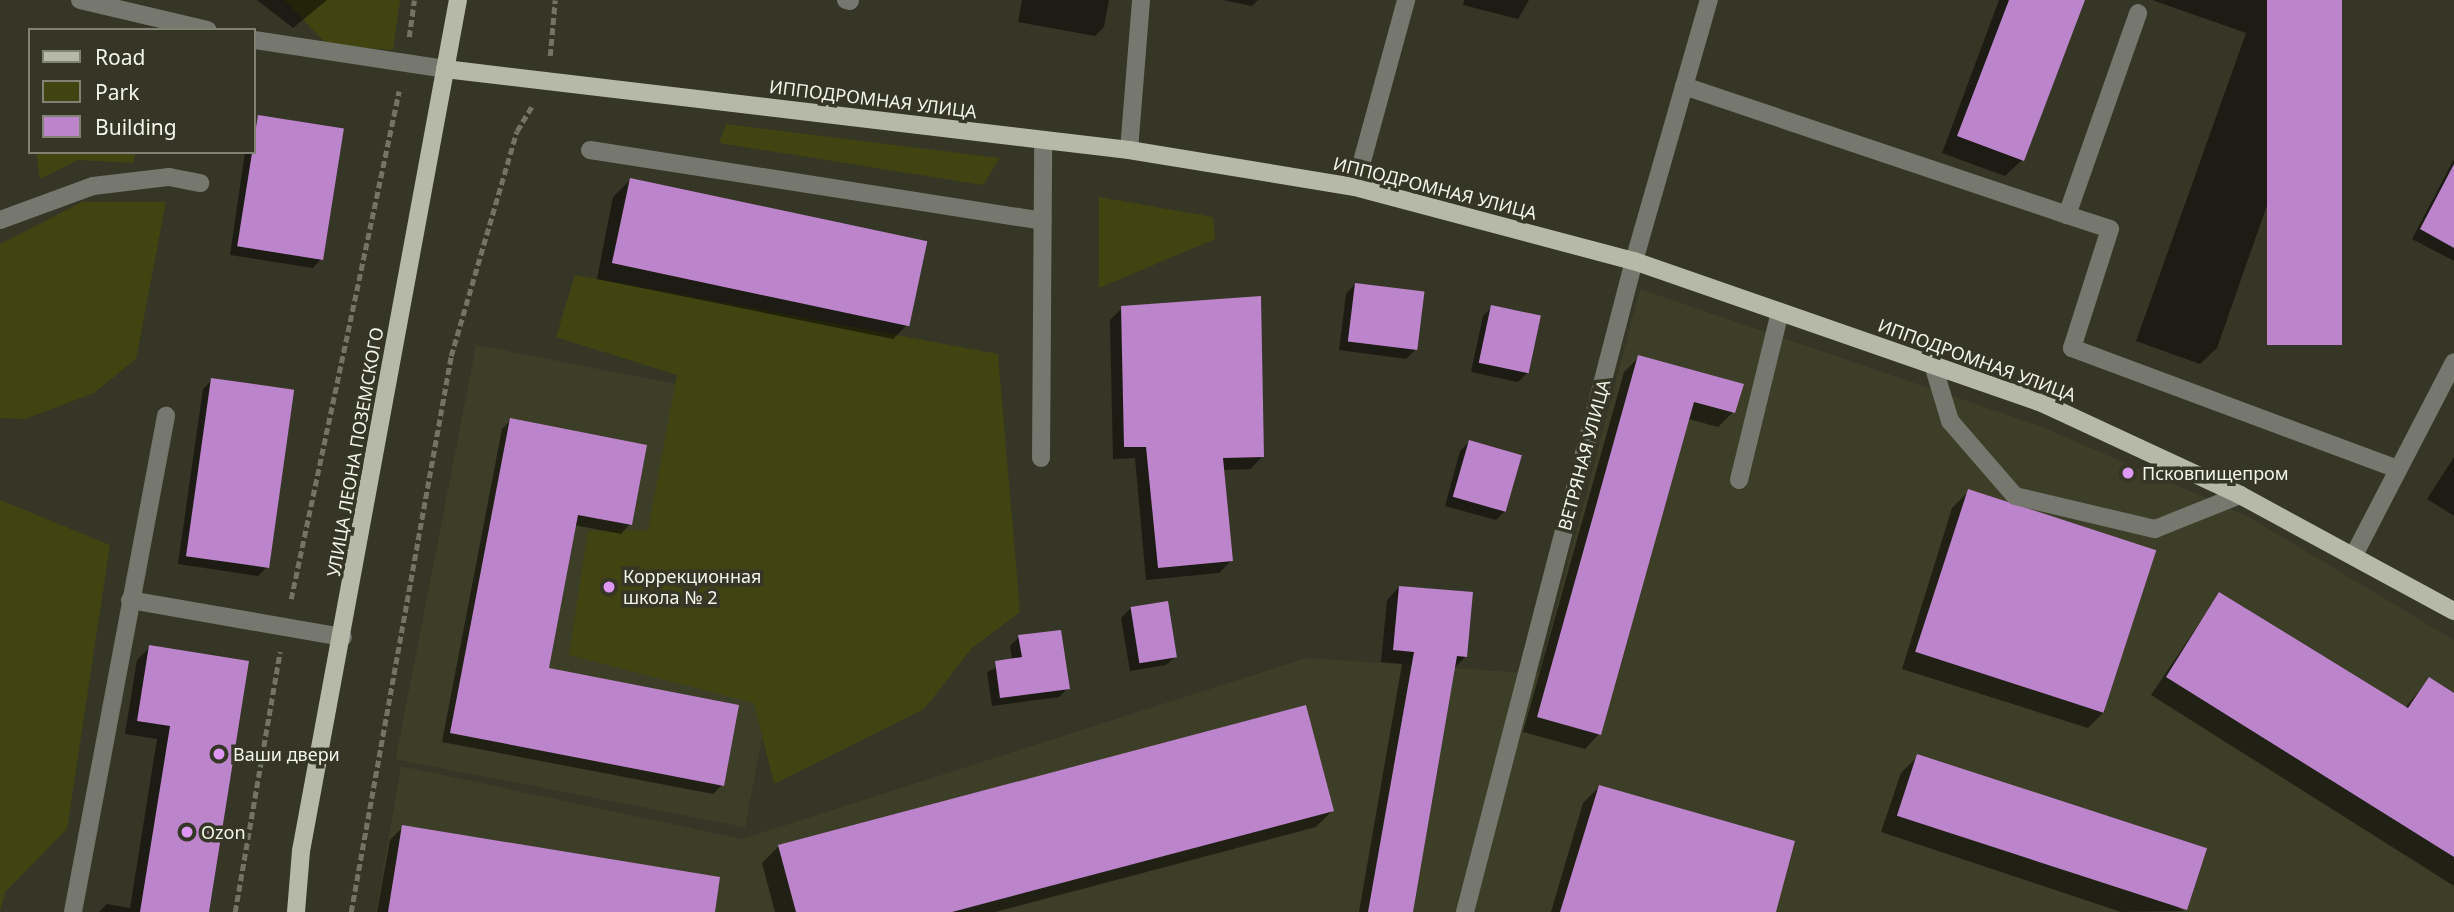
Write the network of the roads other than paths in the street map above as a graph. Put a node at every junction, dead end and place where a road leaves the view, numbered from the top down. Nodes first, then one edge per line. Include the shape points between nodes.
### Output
1 (80, 0) edge
2 (458, 0) edge
3 (1141, 0) edge
4 (1406, 0) edge
5 (1709, 0) edge
6 (2138, 13) dead end
7 (199, 28) edge
8 (256, 40) edge
9 (445, 69) junction
10 (1684, 86) junction
11 (1042, 140) junction
12 (590, 150) dead end
13 (1129, 150) junction
14 (200, 183) dead end
15 (1355, 187) junction
16 (2067, 215) junction
17 (0, 220) edge
18 (1042, 221) junction
19 (1634, 261) junction
20 (1780, 312) junction
21 (2454, 362) edge
22 (1933, 365) junction
23 (166, 416) dead end
24 (1041, 458) dead end
25 (2398, 469) junction
26 (1739, 480) dead end
27 (2240, 495) junction
28 (2354, 555) junction
29 (130, 600) junction
30 (2454, 611) edge
31 (343, 637) junction
32 (73, 912) edge
33 (296, 912) edge
34 (1465, 912) edge

1 - 7 street
2 - 9 main road, УЛИЦА ЛЕОНА ПОЗЕМСКОГО
3 - 13 street
4 - 15 street
5 - 10 street, ВЕТРЯНАЯ УЛИЦА
6 - 16 street
8 - 9 street, ИППОДРОМНАЯ УЛИЦА
9 - 11 main road, ИППОДРОМНАЯ УЛИЦА
9 - 31 main road, УЛИЦА ЛЕОНА ПОЗЕМСКОГО
10 - 16 street
10 - 19 street, ВЕТРЯНАЯ УЛИЦА
11 - 13 main road, ИППОДРОМНАЯ УЛИЦА
11 - 18 street
12 - 18 street
13 - 15 main road, ИППОДРОМНАЯ УЛИЦА
14 - 17 street via 169,177 93,186
15 - 19 main road, ИППОДРОМНАЯ УЛИЦА
16 - 25 street via 2110,229 2072,348
18 - 24 street
19 - 20 main road, ИППОДРОМНАЯ УЛИЦА
19 - 34 street, ВЕТРЯНАЯ УЛИЦА
20 - 22 main road, ИППОДРОМНАЯ УЛИЦА
20 - 26 street
21 - 25 street
22 - 27 main road, ИППОДРОМНАЯ УЛИЦА via 2042,403
22 - 27 street via 1950,421 2015,496 2155,529
23 - 29 street
25 - 28 street
27 - 28 main road, ИППОДРОМНАЯ УЛИЦА
28 - 30 main road, ИППОДРОМНАЯ УЛИЦА
29 - 31 street
29 - 32 street
31 - 33 main road, УЛИЦА ЛЕОНА ПОЗЕМСКОГО

